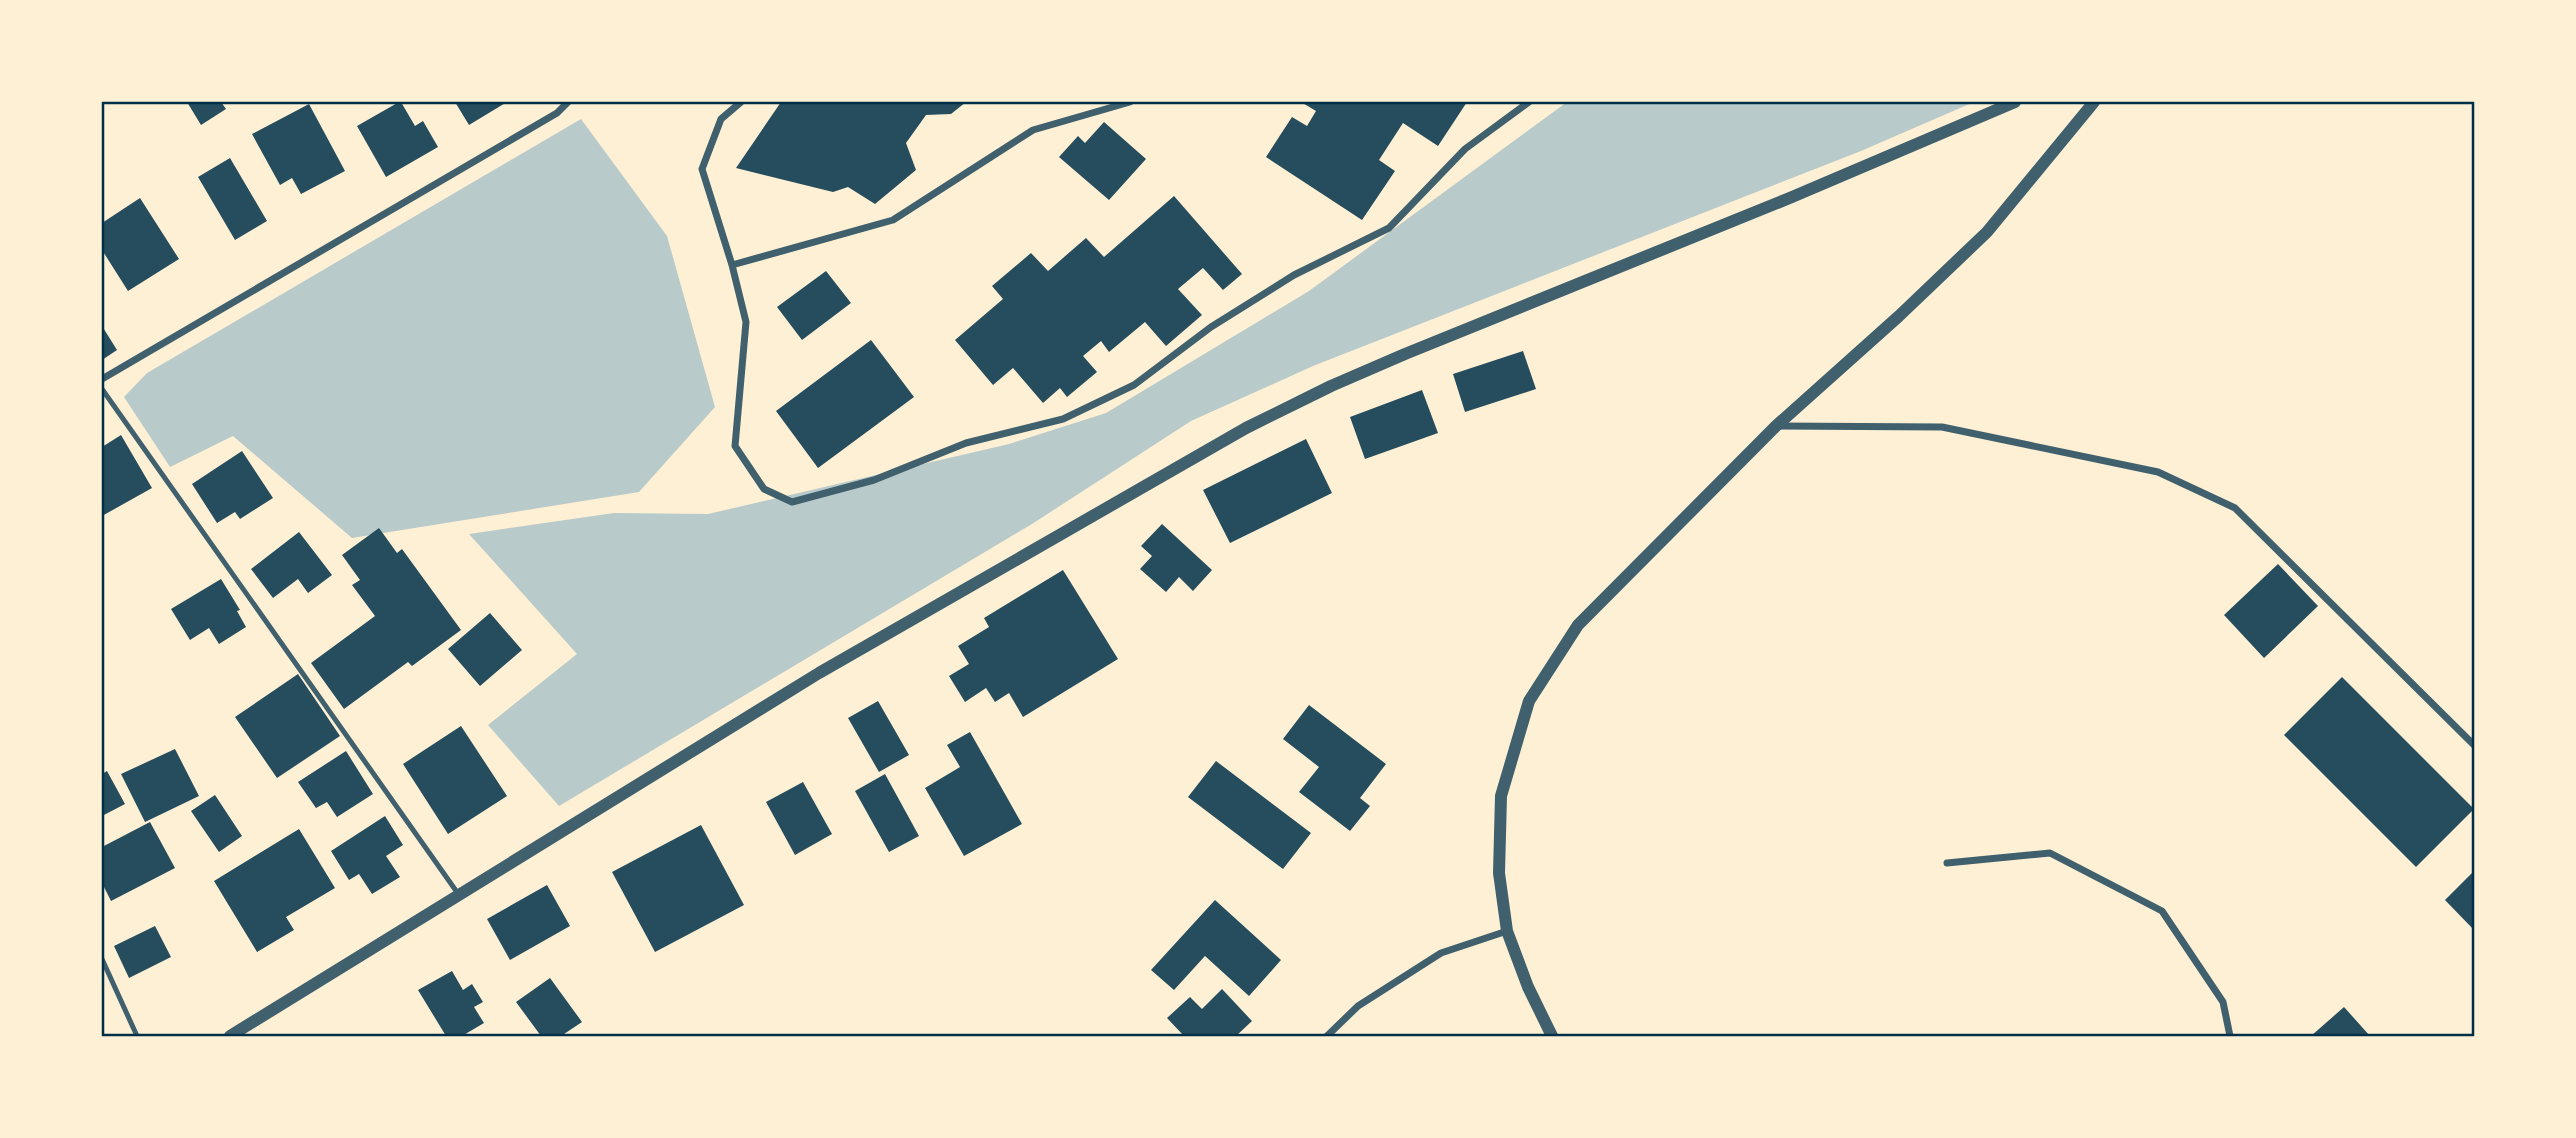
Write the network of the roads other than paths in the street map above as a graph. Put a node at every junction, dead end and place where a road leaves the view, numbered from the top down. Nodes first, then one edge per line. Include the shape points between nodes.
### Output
1 (568, 102) edge
2 (741, 102) edge
3 (1130, 102) edge
4 (1529, 102) edge
5 (2015, 102) edge
6 (2094, 102) edge
7 (732, 265) junction
8 (102, 379) edge
9 (102, 389) edge
10 (1776, 426) junction
11 (2474, 745) edge
12 (1947, 863) dead end
13 (459, 895) junction
14 (1507, 931) junction
15 (102, 960) edge
16 (137, 1037) edge
17 (230, 1037) edge
18 (1327, 1037) edge
19 (1552, 1037) edge
20 (2230, 1037) edge

1 - 8 street via 557,113
2 - 7 street via 721,119 702,169
3 - 7 street via 1033,130 893,220
4 - 7 street via 1465,149 1389,228 1294,275 1211,327 1134,385 1063,419 966,443 874,480 792,502 764,489 734,446 746,322
5 - 13 street via 1405,354 1246,428 820,673
6 - 10 street via 1987,232
9 - 13 lane
10 - 11 street via 1942,427 2158,472 2235,508
10 - 14 street via 1578,625 1529,701 1501,796 1499,873
12 - 20 street via 2050,853 2162,911 2223,1002
13 - 17 street
14 - 18 street via 1441,953 1358,1006
14 - 19 street
15 - 16 lane

